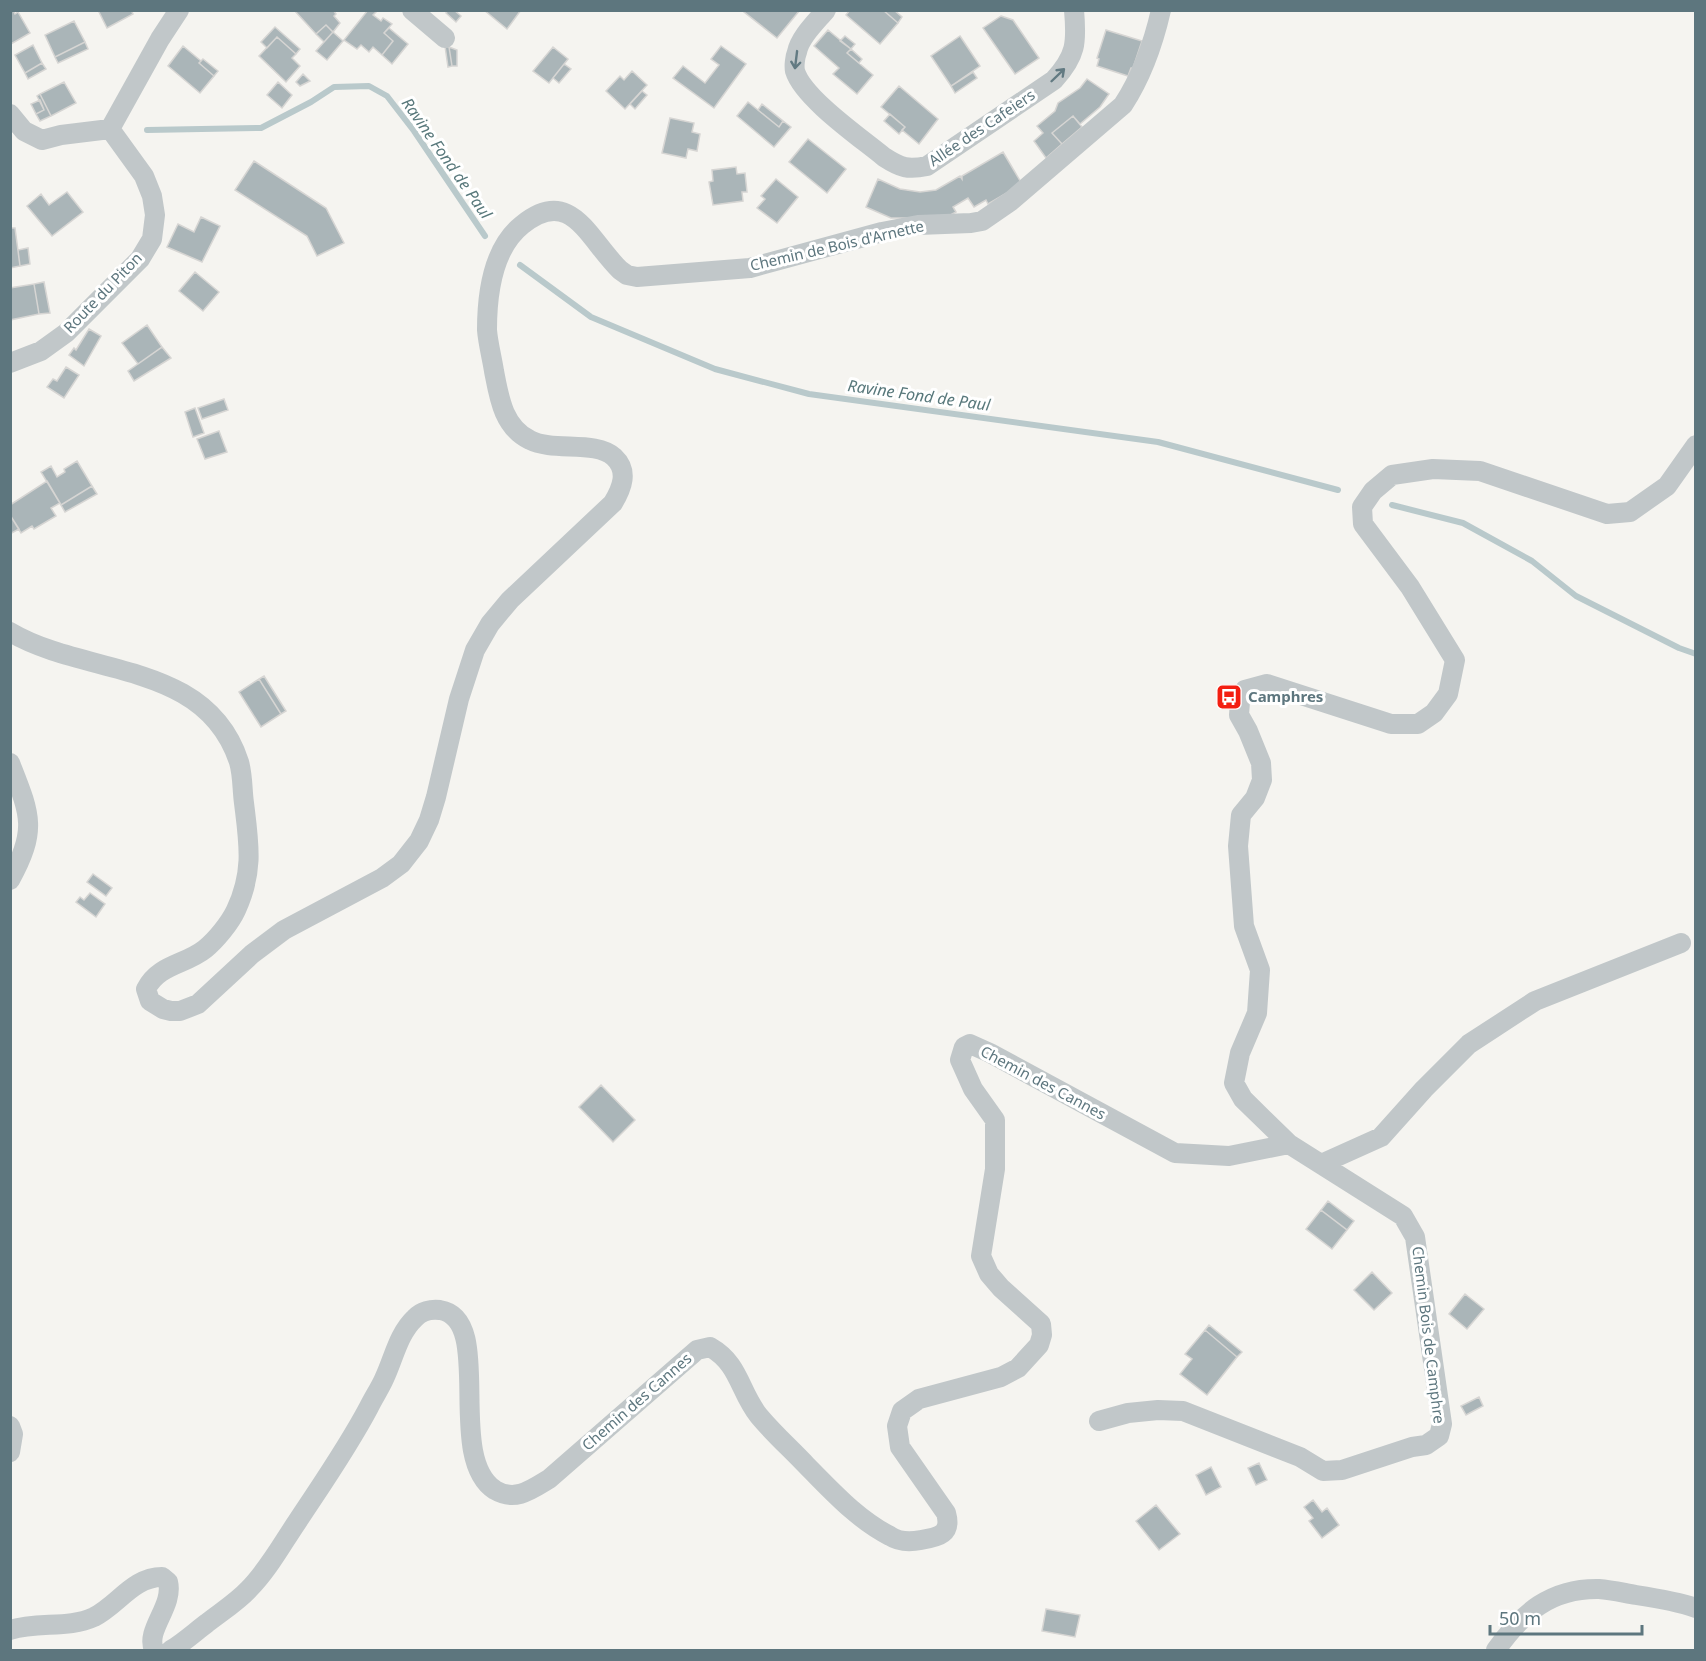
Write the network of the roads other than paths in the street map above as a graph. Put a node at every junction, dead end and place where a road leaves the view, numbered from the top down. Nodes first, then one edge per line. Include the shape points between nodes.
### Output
1 (179, 10) edge
2 (412, 10) edge
3 (826, 10) edge
4 (1074, 10) edge
5 (1161, 10) edge
6 (445, 38) dead end
7 (10, 114) edge
8 (110, 129) junction
9 (10, 363) edge
10 (1695, 445) edge
11 (10, 632) edge
12 (10, 762) edge
13 (10, 880) edge
14 (1681, 942) dead end
15 (1289, 1144) junction
16 (1321, 1164) junction
17 (1099, 1421) dead end
18 (10, 1426) edge
19 (10, 1452) edge
20 (1695, 1608) edge
21 (10, 1630) edge
22 (154, 1650) edge
23 (171, 1650) edge
24 (1496, 1650) edge

1 - 8 street
2 - 6 street
3 -> 4 street, Allée des Cafeiers via 797,50 795,69 803,87 884,158 911,169 927,166 1054,80 1075,51
5 - 11 street, Chemin de Bois d'Arnette via 1153,45 1124,105 982,221 918,225 750,268 637,277 620,270 574,218 560,210 545,210 513,232 499,256 490,289 487,332 500,404 512,425 530,440 607,452 621,467 622,486 613,503 510,600 490,624 476,650 459,699 429,820 401,864 284,930 198,1004 180,1011 163,1009 150,1001 146,989 157,974 204,950 235,912 243,894 250,841 242,776 231,746 210,713 160,682 44,647
7 - 8 street via 24,131 42,140
8 - 9 street, Route du Piton via 144,176 152,196 152,239 140,259 66,333 41,351
10 - 15 street, Chemin Bois de Camphre via 1667,486 1630,512 1607,514 1480,471 1433,469 1392,475 1362,507 1363,524 1410,587 1455,660 1448,694 1434,713 1418,724 1391,724 1267,684 1245,690 1239,715 1261,763 1262,780 1256,798 1241,816 1238,846 1244,926 1260,970 1257,1013 1240,1053 1234,1083 1243,1099
12 - 13 street via 29,824 27,843
14 - 16 street via 1535,1001 1469,1044 1381,1137
15 - 16 street, Chemin Bois de Camphre
15 - 23 street, Chemin des Cannes via 1229,1156 1175,1153 970,1044 964,1047 960,1060 973,1089 995,1120 995,1169 981,1256 1001,1288 1041,1324 1042,1335 1040,1346 1018,1368 1001,1377 919,1399 902,1411 897,1426 900,1447 949,1523 938,1537 916,1541 892,1538 850,1510 758,1414 723,1354 710,1347 697,1350 549,1479 527,1493 513,1496 500,1492 478,1472 471,1449 465,1334 450,1315 433,1310 420,1314 408,1327 354,1435 259,1578
16 - 17 street, Chemin Bois de Camphre via 1403,1216 1415,1237 1442,1424 1439,1436 1426,1444 1342,1470 1323,1471 1300,1457 1183,1411 1128,1413
18 - 19 street
20 - 24 street via 1600,1589 1576,1591 1553,1597 1531,1611
21 - 22 street via 82,1622 139,1583 162,1577 168,1582 169,1593 154,1634

